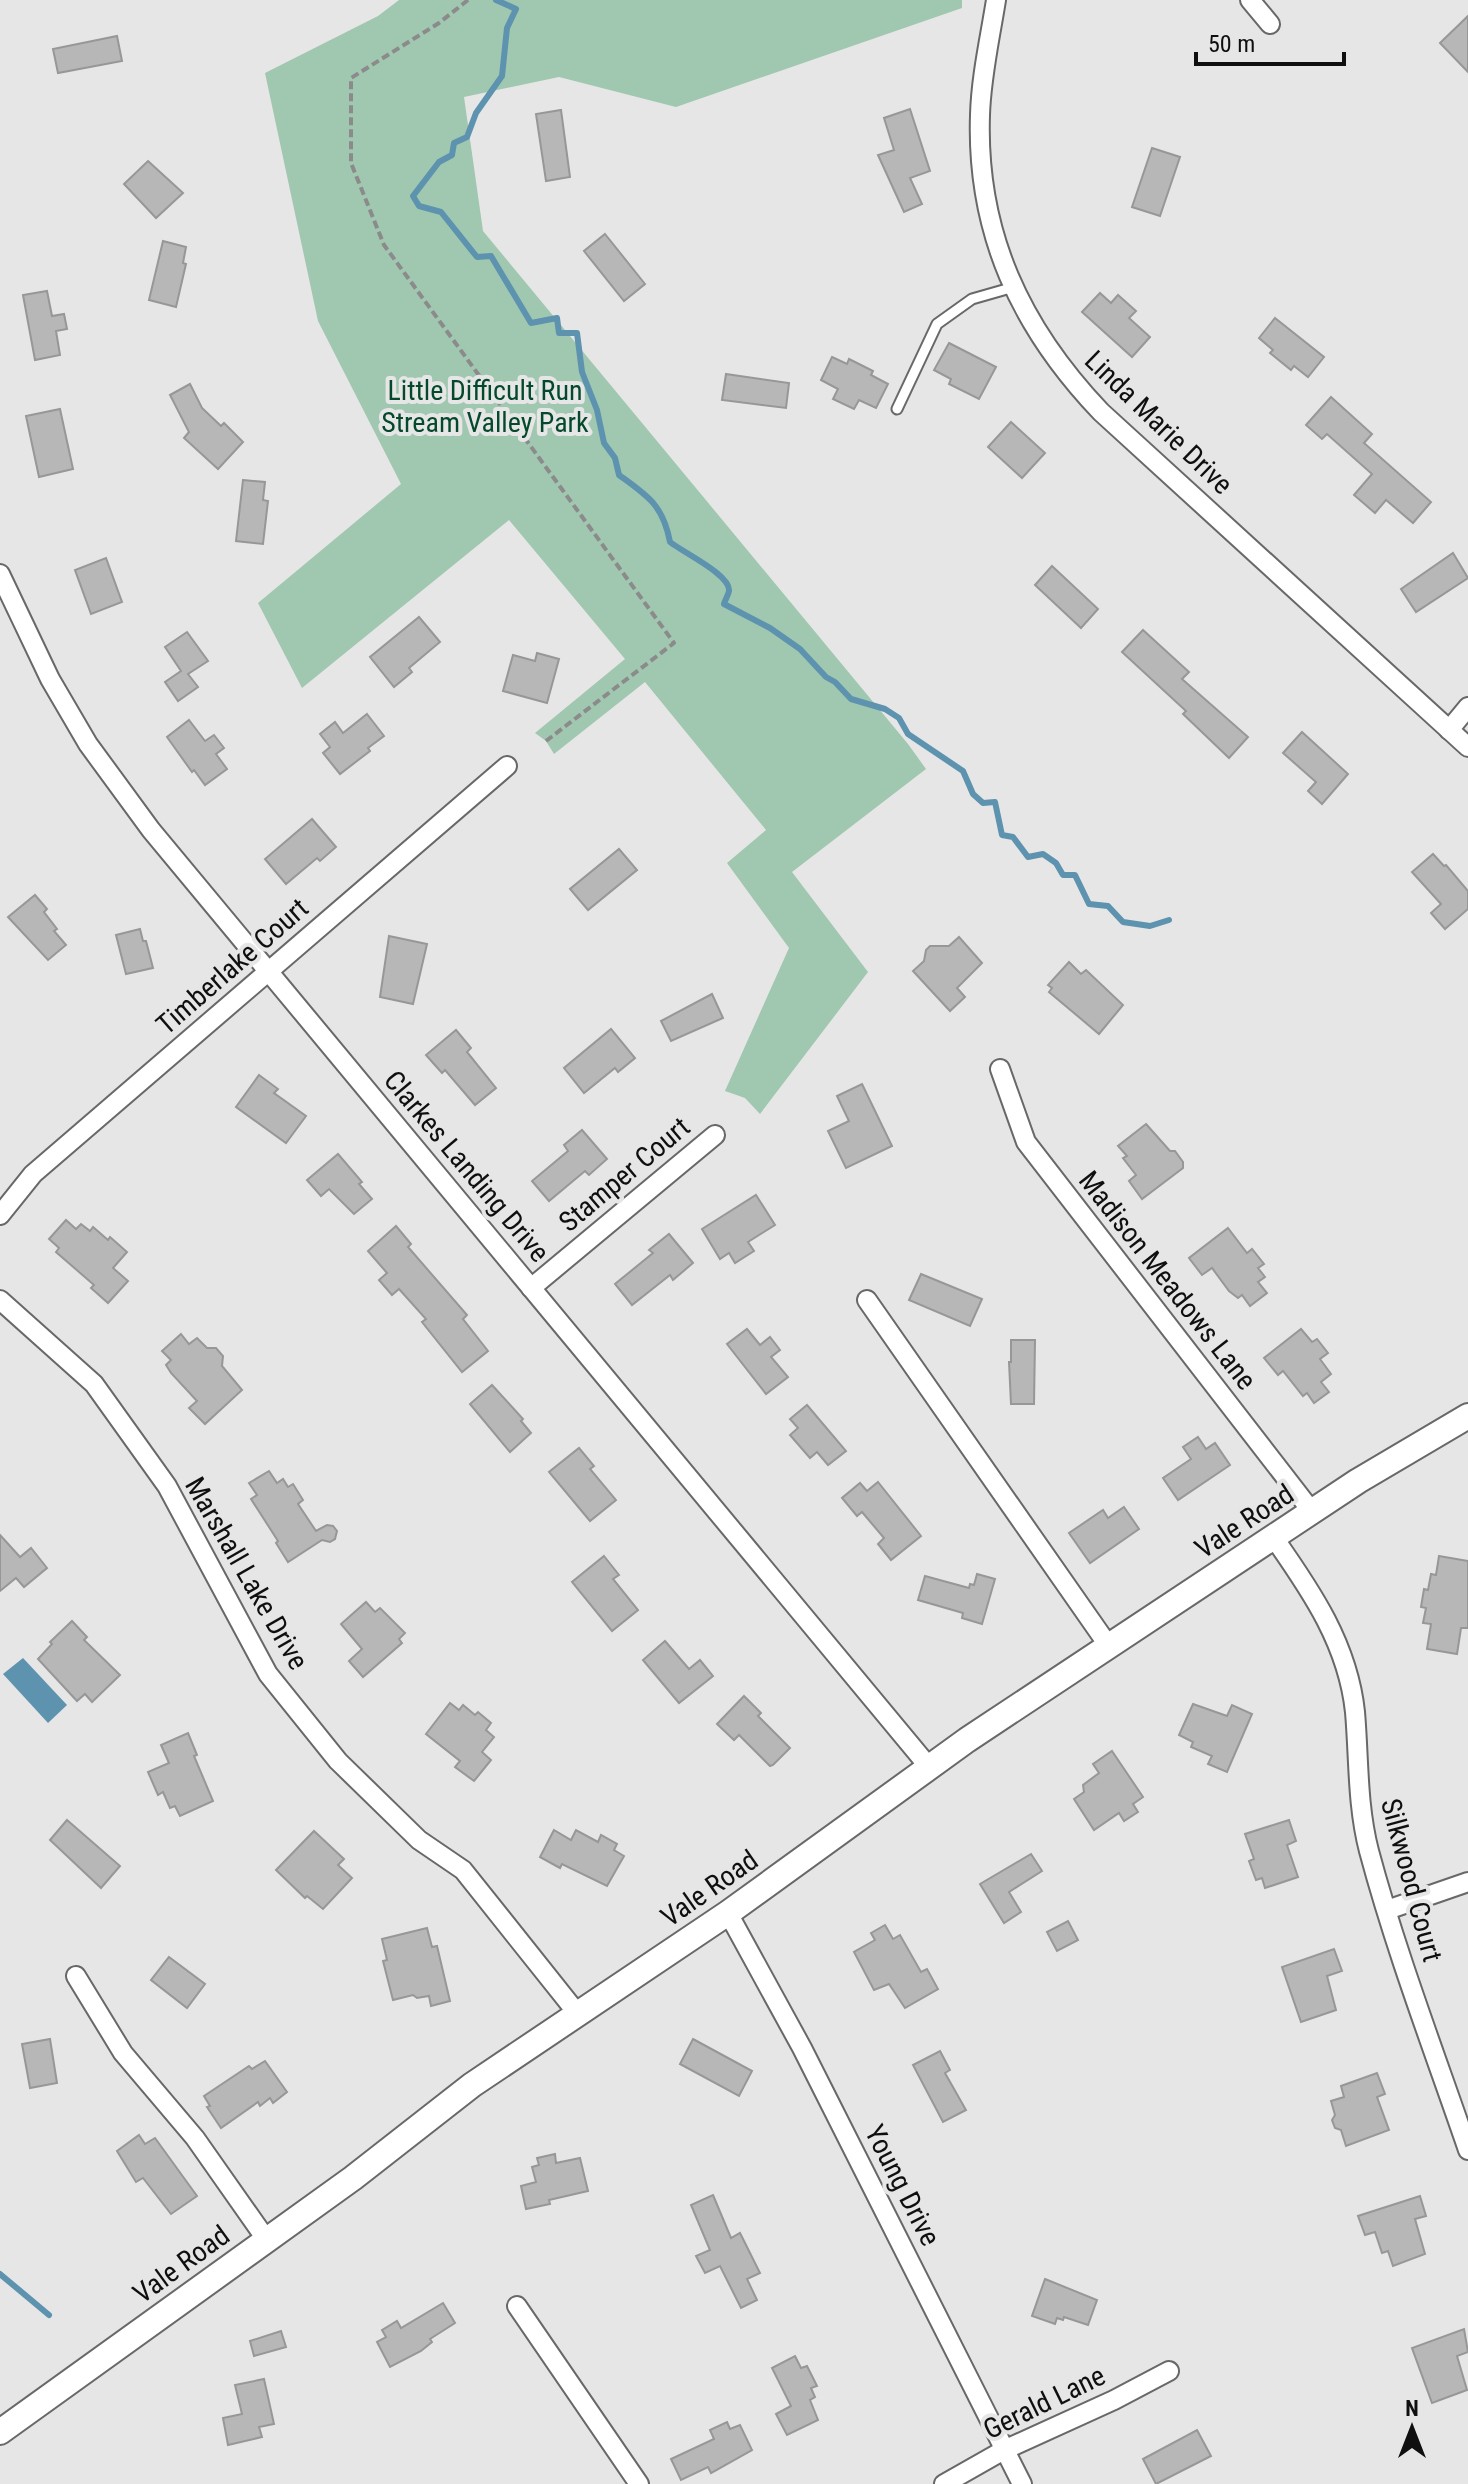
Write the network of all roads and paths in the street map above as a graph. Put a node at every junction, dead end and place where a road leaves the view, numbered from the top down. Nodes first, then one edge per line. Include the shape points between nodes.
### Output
1 (468, 0) edge
2 (996, 0) edge
3 (1250, 0) edge
4 (1270, 24) dead end
5 (1014, 287) junction
6 (897, 409) dead end
7 (0, 574) edge
8 (1468, 707) edge
9 (1449, 730) junction
10 (546, 741) dead end
11 (1468, 747) edge
12 (507, 766) dead end
13 (268, 971) junction
14 (1000, 1069) dead end
15 (715, 1135) dead end
16 (0, 1215) edge
17 (531, 1288) junction
18 (0, 1300) edge
19 (867, 1300) dead end
20 (1468, 1416) edge
21 (1313, 1513) junction
22 (1274, 1538) junction
23 (1108, 1645) junction
24 (929, 1767) junction
25 (1468, 1882) edge
26 (1387, 1910) junction
27 (728, 1913) junction
28 (76, 1976) dead end
29 (577, 2013) junction
30 (1468, 2150) edge
31 (266, 2239) junction
32 (517, 2306) dead end
33 (1169, 2371) dead end
34 (0, 2432) edge
35 (1004, 2450) junction
36 (639, 2484) edge
37 (944, 2484) edge
38 (1022, 2484) edge

1 - 10 path via 351,78 351,163 384,245 674,643
2 - 5 street, Linda Marie Drive via 980,114 981,166 993,235
3 - 4 street
5 - 6 lane via 972,299 937,324
5 - 9 street, Linda Marie Drive via 1049,351 1101,412
7 - 13 street, Clarkes Landing Drive via 37,655 88,744 151,830
8 - 9 street
9 - 11 street, Linda Marie Drive
12 - 13 street, Timberlake Court
13 - 16 street, Timberlake Court via 33,1174
13 - 17 street, Clarkes Landing Drive
14 - 21 street, Madison Meadows Lane via 1026,1142
15 - 17 street, Stamper Court
17 - 24 street, Clarkes Landing Drive
18 - 29 street, Marshall Lake Drive via 94,1384 167,1486 268,1674 338,1761 419,1840 463,1870
19 - 23 street
20 - 21 main road, Vale Road
21 - 22 main road, Vale Road
22 - 23 main road, Vale Road
22 - 26 street, Silkwood Court via 1312,1593 1348,1673 1361,1812
23 - 24 main road, Vale Road
24 - 27 main road, Vale Road
25 - 26 street
26 - 30 street, Silkwood Court
27 - 29 main road, Vale Road
27 - 35 street, Young Drive via 802,2048
28 - 31 street via 123,2053 195,2138
29 - 31 main road, Vale Road
31 - 34 main road, Vale Road
32 - 36 street
33 - 35 street, Gerald Lane
35 - 37 street, Gerald Lane
35 - 38 street, Young Drive

